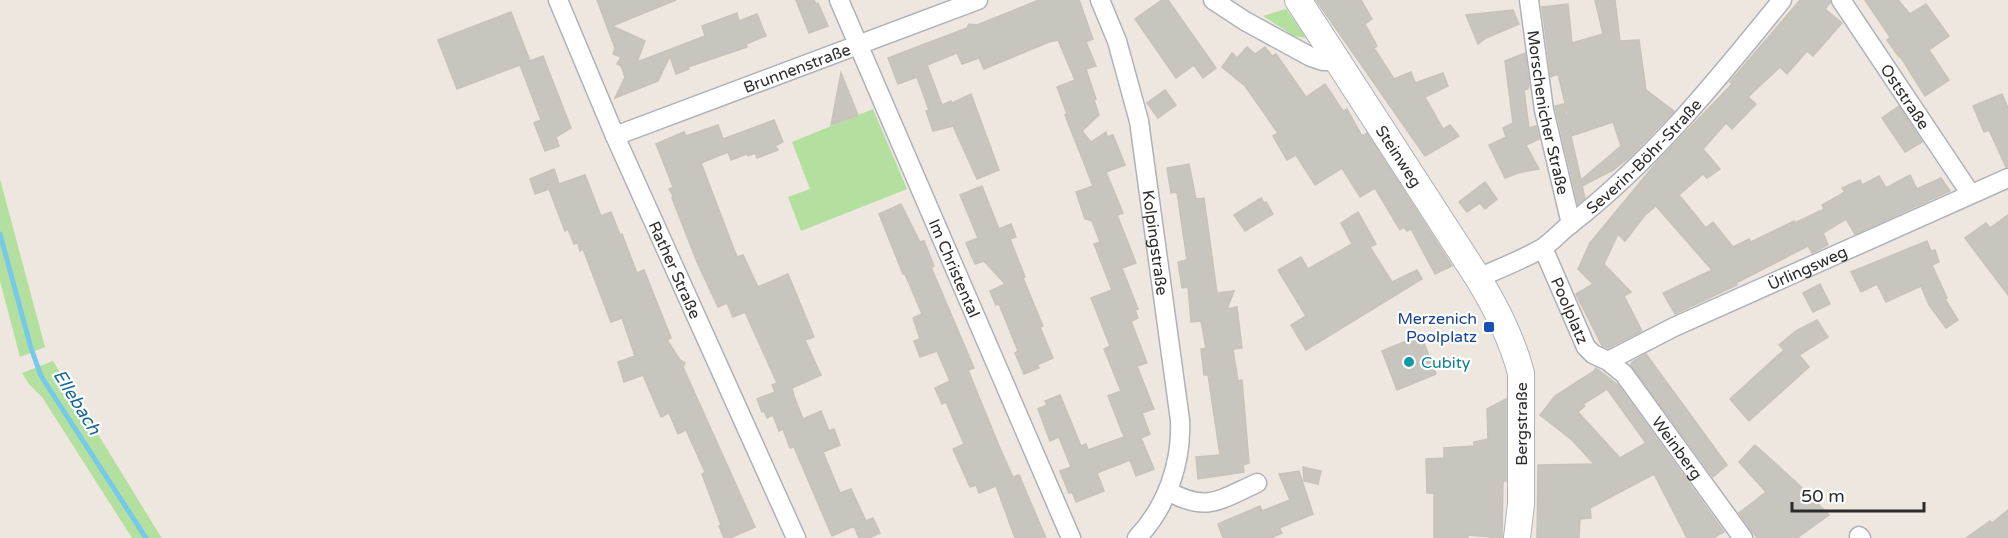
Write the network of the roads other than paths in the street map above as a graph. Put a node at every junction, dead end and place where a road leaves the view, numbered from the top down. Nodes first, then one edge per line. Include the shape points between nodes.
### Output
1 (558, 0) edge
2 (839, 0) edge
3 (978, 0) edge
4 (1100, 0) edge
5 (1213, 0) edge
6 (1299, 0) edge
7 (1529, 0) edge
8 (1782, 0) edge
9 (1841, 0) edge
10 (858, 45) junction
11 (1338, 61) junction
12 (615, 136) junction
13 (2008, 178) edge
14 (1970, 194) junction
15 (1571, 224) junction
16 (1542, 248) junction
17 (1478, 278) junction
18 (1500, 314) joint
19 (1608, 361) junction
20 (1257, 483) dead end
21 (1168, 491) junction
22 (796, 538) edge
23 (1071, 538) edge
24 (1137, 538) edge
25 (1517, 538) edge
26 (1743, 538) edge

1 - 12 street, Rather Straße
2 - 10 street, Im Christental
3 - 10 street, Brunnenstraße
4 - 21 street, Kolpingstraße via 1127,74 1149,188 1180,420 1177,465
5 - 11 street via 1311,57
6 - 11 street, Steinweg
7 - 15 street, Morschenicher Straße via 1544,110
8 - 15 street, Severin-Böhr-Straße via 1652,151
9 - 14 street, Oststraße
10 - 12 street, Brunnenstraße
10 - 23 street, Im Christental
11 - 17 street, Steinweg
12 - 22 street, Rather Straße
13 - 14 street, Ürlingsweg
14 - 19 street, Ürlingsweg via 1674,327
15 - 16 street, Severin-Böhr-Straße
16 - 17 street, Severin-Böhr-Straße
16 - 19 street, Poolplatz via 1586,347
17 - 18 street, Steinweg
18 - 25 street, Bergstraße via 1521,373 1521,504
19 - 26 street, Weinberg via 1624,374
20 - 21 street via 1211,503 1185,500
21 - 24 street, Kolpingstraße

